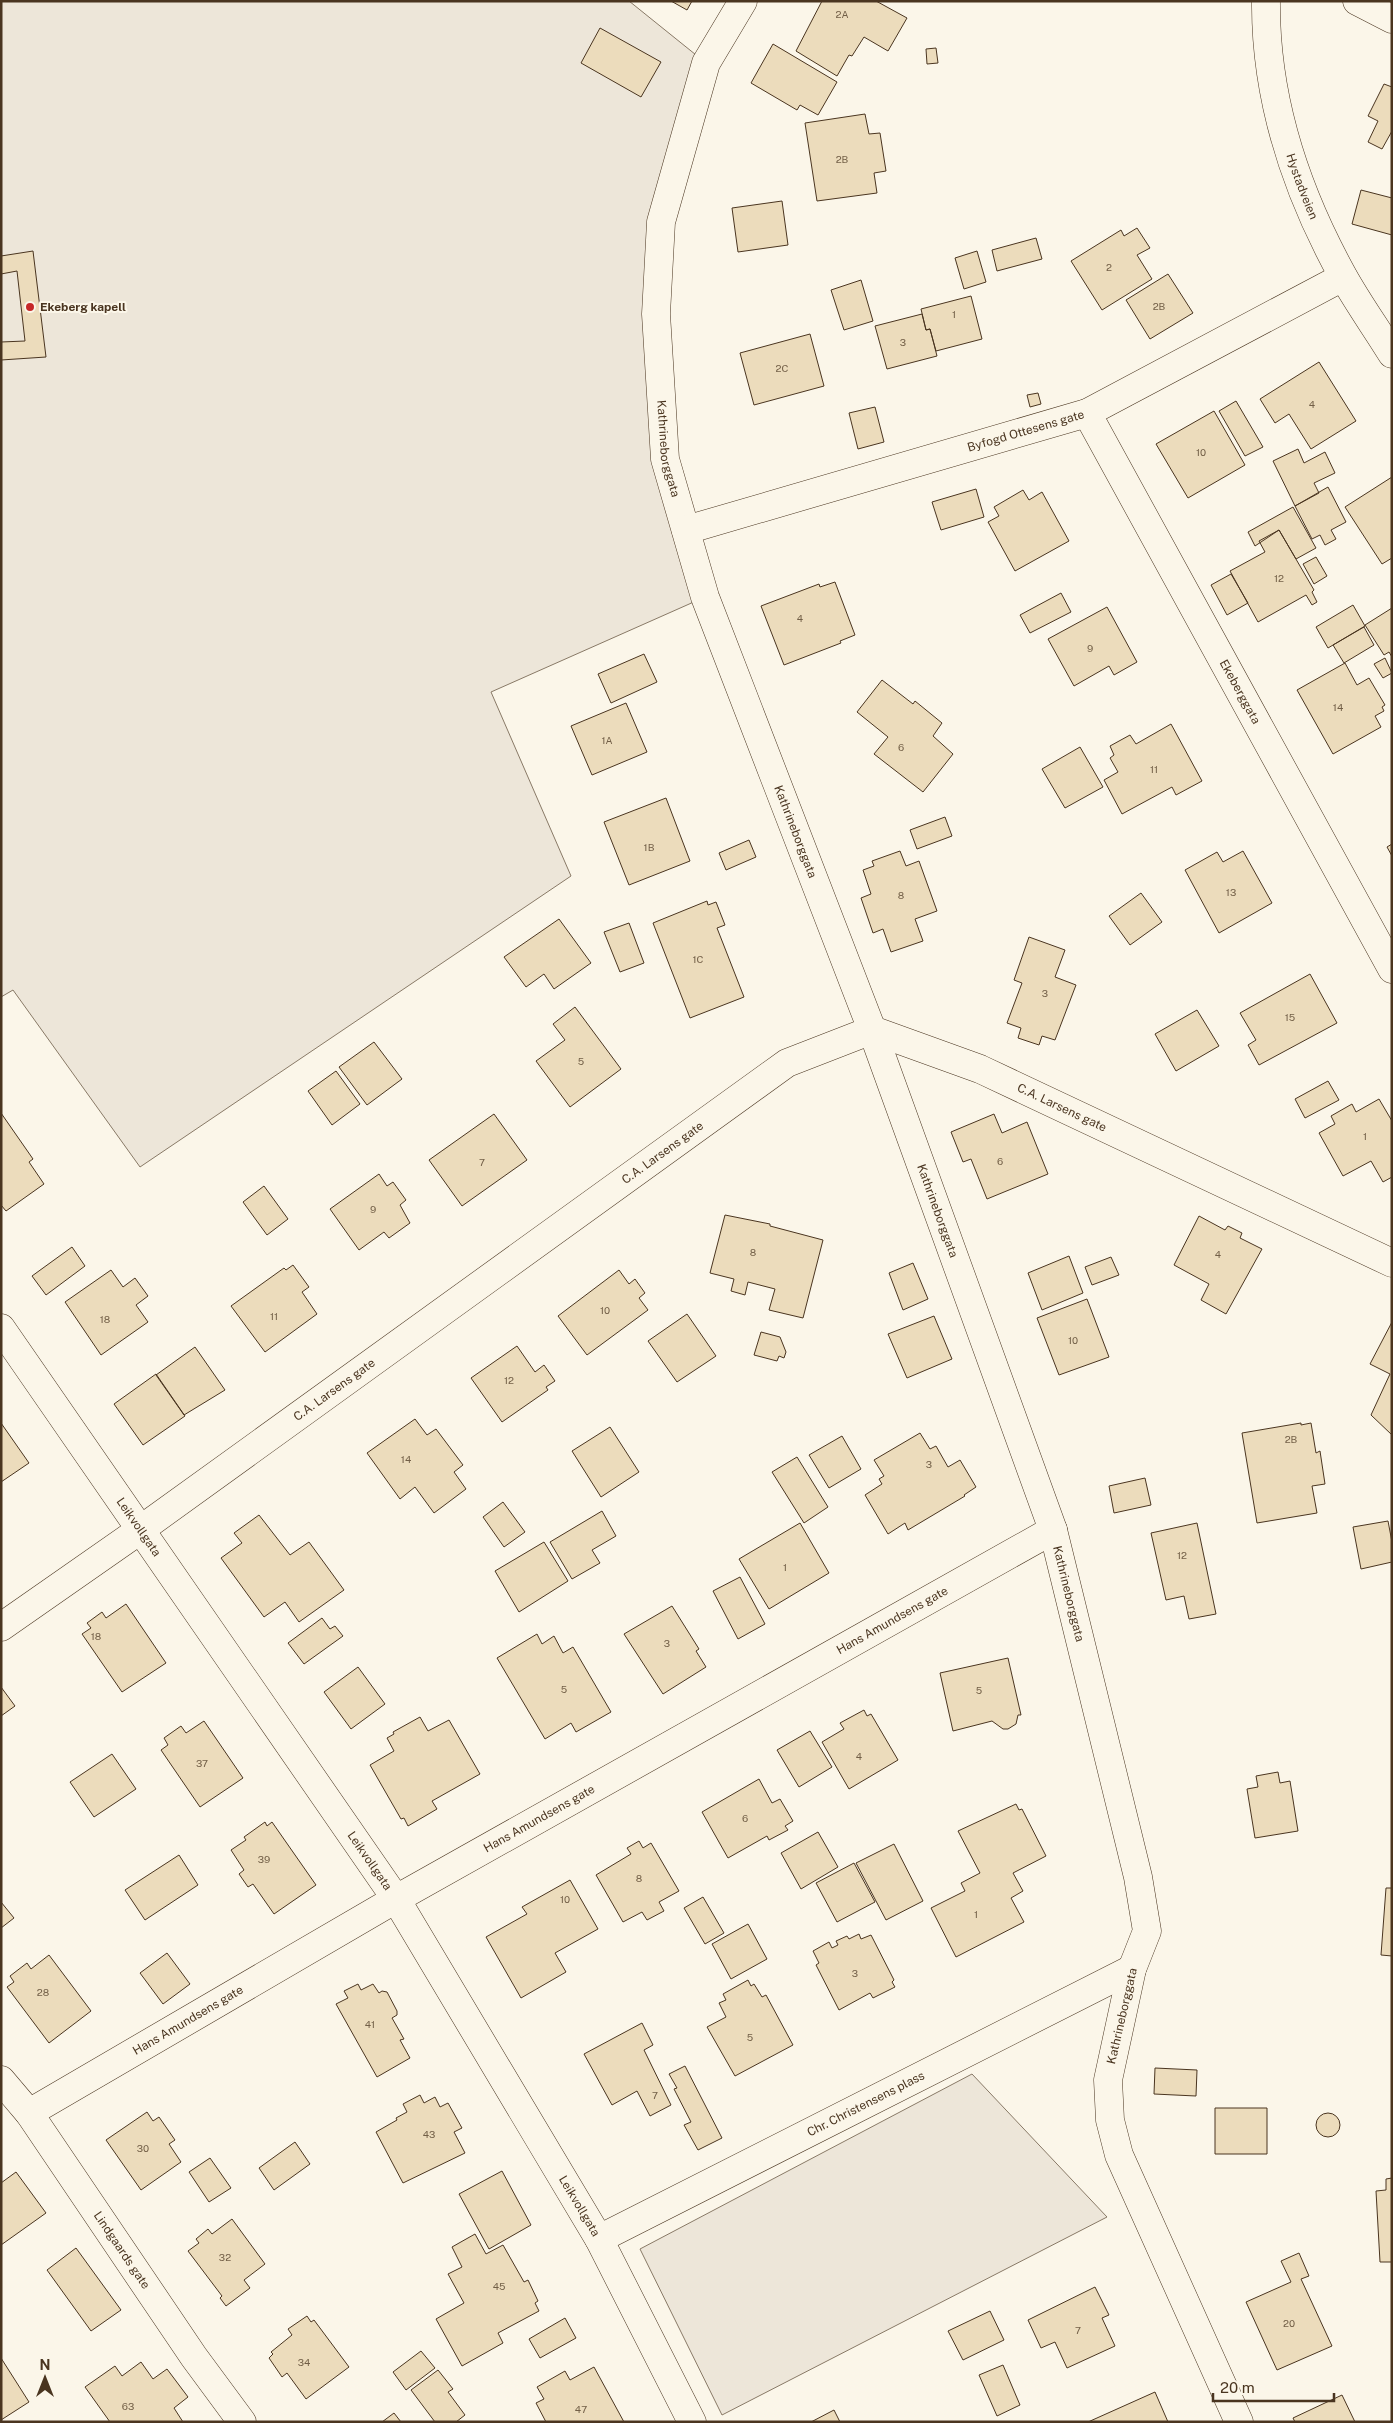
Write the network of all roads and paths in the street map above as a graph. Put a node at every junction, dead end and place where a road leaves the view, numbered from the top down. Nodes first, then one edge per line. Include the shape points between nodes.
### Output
1 (743, 1) edge
2 (1266, 1) edge
3 (1357, 1) edge
4 (1392, 19) edge
5 (1343, 277) junction
6 (1392, 354) edge
7 (1087, 413) junction
8 (686, 530) junction
9 (1392, 969) edge
10 (872, 1030) junction
11 (1392, 1263) edge
12 (1, 1328) edge
13 (140, 1530) junction
14 (1052, 1530) junction
15 (1, 1627) edge
16 (396, 1899) junction
17 (1132, 1969) junction
18 (1, 2080) edge
19 (29, 2113) junction
20 (599, 2239) junction
21 (242, 2422) edge
22 (692, 2422) edge
23 (1239, 2422) edge

1 - 8 street, Kathrineborggata via 706,63 661,222 656,314 659,392 665,459
2 - 5 street, Hystadveien via 1266,25 1279,120 1310,208
3 - 4 street
5 - 6 street, Hystadveien
5 - 7 street, Byfogd Ottesens gate
7 - 8 street, Byfogd Ottesens gate
7 - 9 street, Ekeberggata
8 - 10 street, Kathrineborggata via 705,597
10 - 11 street, C.A. Larsens gate via 980,1069
10 - 13 street, C.A. Larsens gate via 787,1063
10 - 14 street, Kathrineborggata
12 - 13 street, Leikvollgata
13 - 15 street, C.A. Larsens gate
13 - 16 street, Leikvollgata
14 - 16 street, Hans Amundsens gate
14 - 17 street, Kathrineborggata via 1138,1877 1147,1931
16 - 19 street, Hans Amundsens gate
16 - 20 street, Leikvollgata
17 - 20 street, Chr. Christensens plass
17 - 23 street, Kathrineborggata via 1108,2080 1110,2120 1119,2155
18 - 19 street, Lindgaards gate
19 - 21 street, Lindgaards gate via 194,2357
20 - 22 street, Leikvollgata

